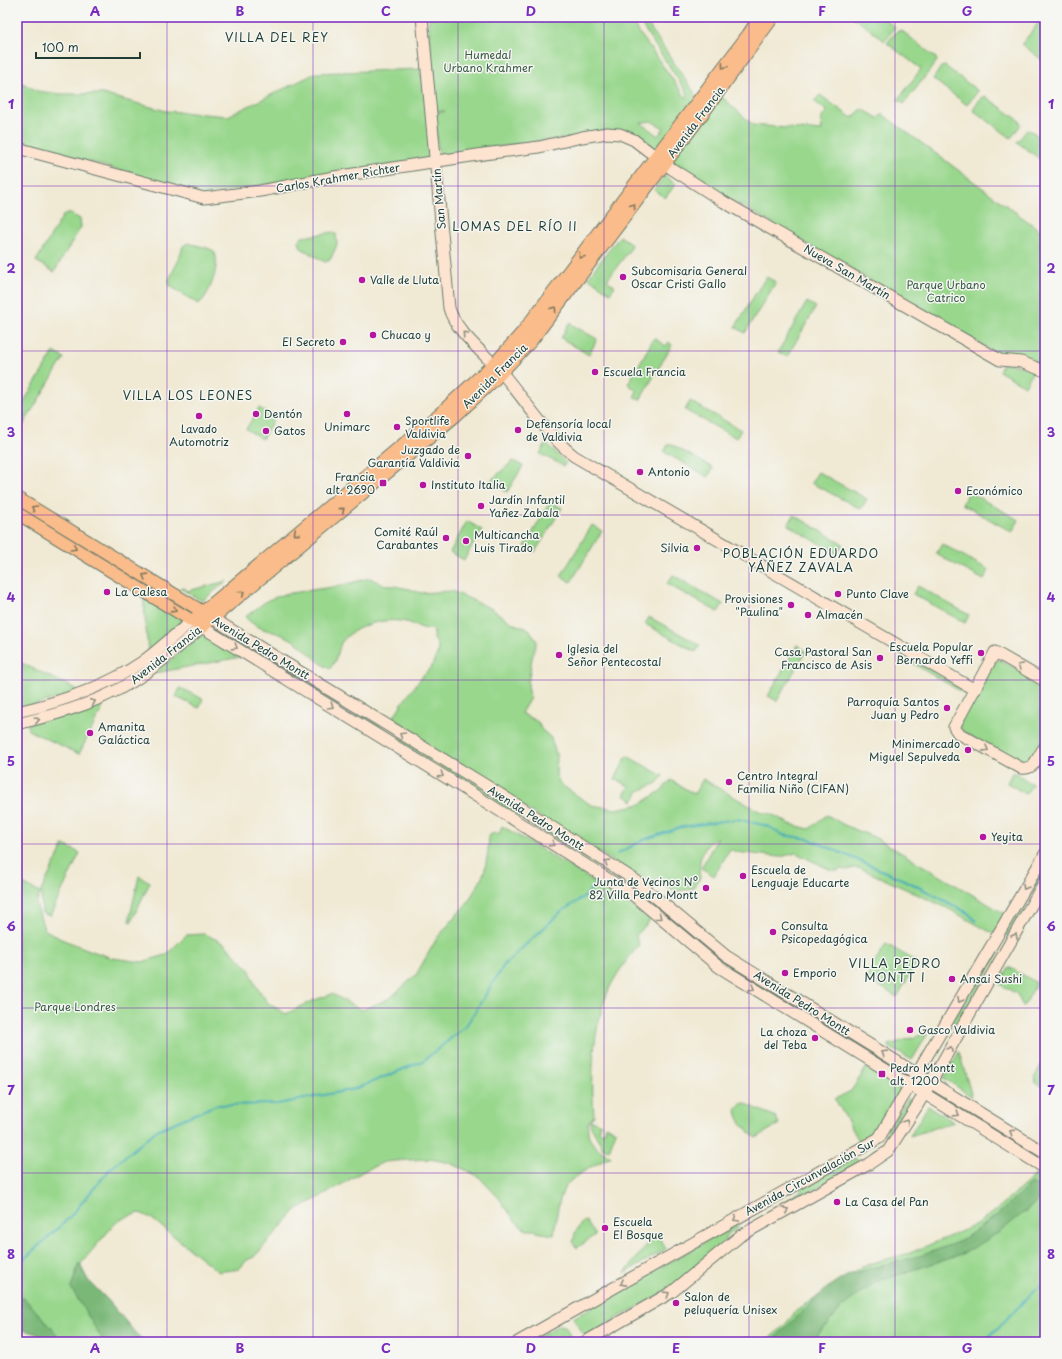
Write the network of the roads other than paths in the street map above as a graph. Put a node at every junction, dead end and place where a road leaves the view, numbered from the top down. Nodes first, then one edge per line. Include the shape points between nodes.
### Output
1 (422, 17) edge
2 (760, 17) edge
3 (773, 17) edge
4 (17, 148) edge
5 (660, 161) junction
6 (436, 162) junction
7 (498, 368) junction
8 (1045, 371) edge
9 (17, 498) edge
10 (17, 513) edge
11 (207, 615) junction
12 (197, 624) junction
13 (1045, 681) edge
14 (974, 690) junction
15 (17, 712) edge
16 (17, 724) edge
17 (1045, 747) edge
18 (1045, 854) edge
19 (1045, 881) edge
20 (917, 1074) junction
21 (931, 1082) junction
22 (910, 1085) junction
23 (924, 1093) junction
24 (1045, 1153) edge
25 (1045, 1168) edge
26 (518, 1342) edge
27 (585, 1342) edge

1 - 6 main road, San Martín
2 -> 5 main road, Avenida Francia
3 - 5 main road, Avenida Francia
4 - 6 main road, Carlos Krahmer Richter via 204,198 260,192 334,177
5 - 6 main road, Carlos Krahmer Richter via 630,138 607,133 540,147
5 - 7 main road, Avenida Francia via 603,236 522,333
5 - 8 main road, Nueva San Martín via 724,202 1000,360 1021,362
7 -> 6 main road, San Martín via 456,324 450,313
7 - 11 main road, Avenida Francia via 444,410 360,488
7 - 14 main road, San Martín via 549,432 574,456
11 -> 9 main road, Avenida Pedro Montt
10 -> 12 main road, Avenida Pedro Montt
11 - 12 main road, Avenida Francia
20 -> 11 main road, Avenida Pedro Montt via 726,956 635,880
12 - 15 main road, Avenida Francia via 109,681 66,699
16 -> 12 main road, Avenida Francia via 74,709 115,692 148,672
12 -> 22 main road, Avenida Pedro Montt via 633,895 719,967
13 -> 14 main road via 995,652
14 -> 17 main road via 954,727 958,733 1021,768 1028,769 1033,765
18 -> 20 main road, Avenida Circunvalación Sur
21 -> 19 main road, Avenida Circunvalación Sur
20 - 21 main road, Avenida Pedro Montt
20 - 22 main road, Avenida Circunvalación Sur
21 - 23 main road, Avenida Circunvalación Sur
24 -> 21 main road, Avenida Pedro Montt
22 - 23 main road, Avenida Pedro Montt
22 -> 26 main road, Avenida Circunvalación Sur via 879,1138
23 -> 25 main road, Avenida Pedro Montt
27 -> 23 main road, Avenida Circunvalación Sur via 672,1292 740,1236 888,1151

